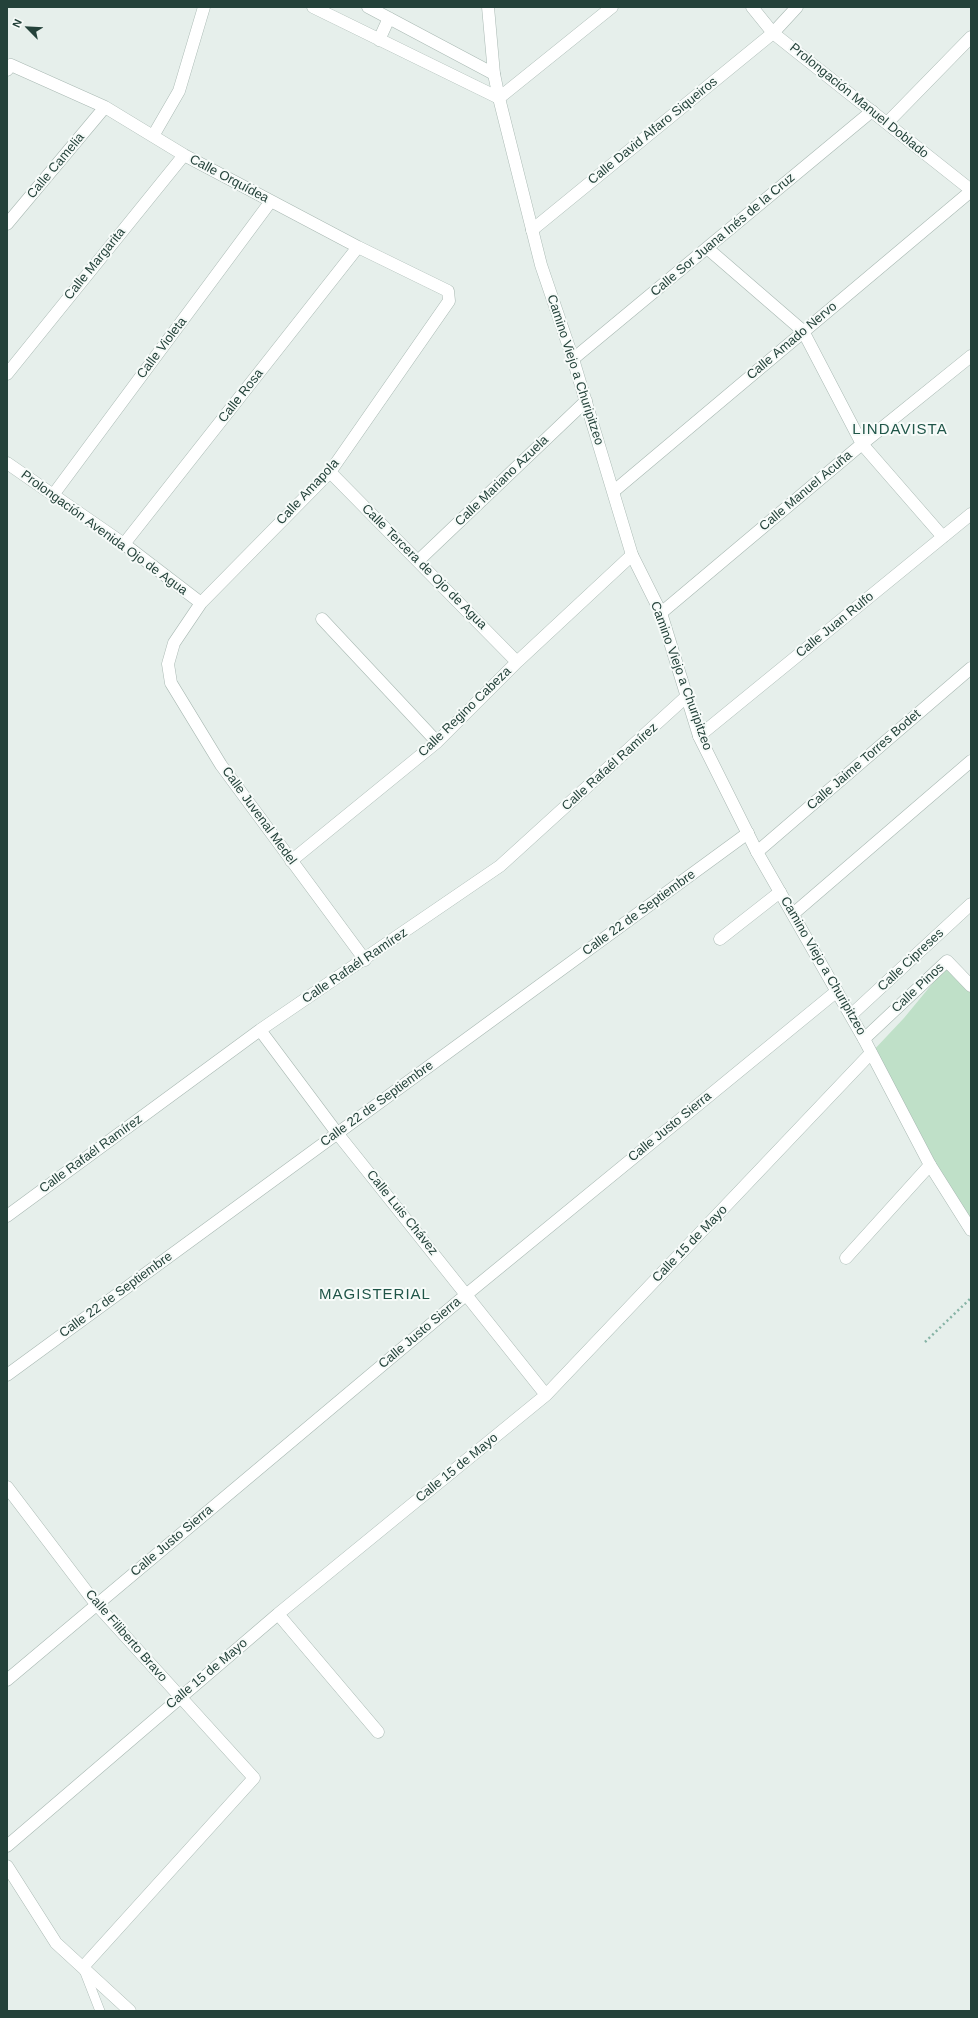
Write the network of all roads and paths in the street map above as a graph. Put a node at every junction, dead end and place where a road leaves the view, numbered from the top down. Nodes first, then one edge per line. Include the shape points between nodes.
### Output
1 (204, 7) edge
2 (313, 7) edge
3 (368, 7) edge
4 (488, 7) edge
5 (612, 7) edge
6 (752, 7) edge
7 (797, 7) edge
8 (389, 18) junction
9 (773, 33) junction
10 (971, 36) edge
11 (379, 40) junction
12 (9, 68) edge
13 (494, 74) junction
14 (499, 98) junction
15 (105, 107) junction
16 (872, 111) junction
17 (887, 123) junction
18 (153, 136) junction
19 (184, 155) junction
20 (971, 190) edge
21 (271, 201) junction
22 (7, 224) edge
23 (532, 230) junction
24 (358, 247) junction
25 (707, 248) junction
26 (448, 291) joint
27 (803, 331) junction
28 (971, 356) edge
29 (573, 359) junction
30 (7, 374) edge
31 (586, 401) junction
32 (862, 444) junction
33 (7, 463) edge
34 (330, 472) junction
35 (614, 491) junction
36 (53, 495) junction
37 (971, 514) edge
38 (943, 536) junction
39 (124, 544) junction
40 (632, 555) junction
41 (418, 561) junction
42 (201, 603) junction
43 (661, 614) junction
44 (322, 619) dead end
45 (517, 662) junction
46 (168, 664) joint
47 (971, 668) edge
48 (687, 696) junction
49 (700, 736) junction
50 (437, 742) junction
51 (971, 761) edge
52 (748, 833) junction
53 (757, 852) junction
54 (291, 861) junction
55 (780, 892) junction
56 (971, 904) edge
57 (793, 914) junction
58 (720, 938) dead end
59 (365, 960) junction
60 (971, 986) edge
61 (836, 991) junction
62 (851, 1016) junction
63 (260, 1030) junction
64 (864, 1038) junction
65 (872, 1053) junction
66 (337, 1133) junction
67 (930, 1165) junction
68 (7, 1216) edge
69 (971, 1230) edge
70 (846, 1258) dead end
71 (467, 1294) junction
72 (971, 1298) edge
73 (925, 1342) dead end
74 (7, 1375) edge
75 (546, 1395) junction
76 (7, 1487) edge
77 (96, 1604) junction
78 (278, 1614) junction
79 (7, 1680) edge
80 (180, 1698) junction
81 (378, 1732) dead end
82 (7, 1846) edge
83 (7, 1866) edge
84 (83, 1967) junction
85 (100, 2011) edge
86 (130, 2011) edge

1 - 18 street via 179,91
2 - 11 street
3 - 8 street
4 - 13 street, Camino Viejo a Churipitzeo
5 - 14 street
6 - 9 street, Prolongación Manuel Doblado
7 - 9 street, Calle David Alfaro Siqueiros
8 - 11 street
8 - 13 street
9 - 16 street, Prolongación Manuel Doblado
9 - 23 street, Calle David Alfaro Siqueiros
10 - 17 street
11 - 14 street
12 - 15 street, Calle Orquídea
13 - 14 street, Camino Viejo a Churipitzeo
14 - 23 street, Camino Viejo a Churipitzeo
15 - 18 street, Calle Orquídea
15 - 22 street, Calle Camelia
16 - 17 street, Prolongación Manuel Doblado
16 - 25 street, Calle Sor Juana Inés de la Cruz
17 - 20 street, Prolongación Manuel Doblado
18 - 19 street, Calle Orquídea
19 - 21 street, Calle Orquídea
19 - 30 street, Calle Margarita
20 - 27 street, Calle Amado Nervo
21 - 24 street, Calle Orquídea
21 - 36 street, Calle Violeta
23 - 29 street, Camino Viejo a Churipitzeo via 541,265
24 - 26 street, Calle Orquídea
24 - 39 street, Calle Rosa
25 - 27 street
25 - 29 street, Calle Sor Juana Inés de la Cruz
26 - 34 street, Calle Amapola via 449,301
27 - 32 street
27 - 35 street, Calle Amado Nervo
28 - 32 street, Calle Manuel Acuña
29 - 31 street, Camino Viejo a Churipitzeo
31 - 35 street, Camino Viejo a Churipitzeo
31 - 41 street, Calle Mariano Azuela
32 - 38 street
32 - 43 street, Calle Manuel Acuña
33 - 36 street, Prolongación Avenida Ojo de Agua
34 - 41 street, Calle Tercera de Ojo de Agua
34 - 42 street, Calle Amapola
35 - 40 street, Camino Viejo a Churipitzeo
36 - 39 street, Prolongación Avenida Ojo de Agua
37 - 38 street, Calle Juan Rulfo
38 - 49 street, Calle Juan Rulfo
39 - 42 street, Prolongación Avenida Ojo de Agua
40 - 43 street, Camino Viejo a Churipitzeo
40 - 45 street, Calle Regino Cabeza
41 - 45 street, Calle Tercera de Ojo de Agua
42 - 46 street, Calle Amapola via 174,643
43 - 48 street, Camino Viejo a Churipitzeo
44 - 50 street
45 - 50 street, Calle Regino Cabeza
46 - 54 street, Calle Juvenal Medel via 171,683 221,764
47 - 53 street, Calle Jaime Torres Bodet
48 - 49 street, Camino Viejo a Churipitzeo
48 - 59 street, Calle Rafaél Ramírez via 500,866
49 - 52 street, Camino Viejo a Churipitzeo
50 - 54 street, Calle Regino Cabeza
51 - 57 street
52 - 53 street, Camino Viejo a Churipitzeo
52 - 66 street, Calle 22 de Septiembre
53 - 55 street, Camino Viejo a Churipitzeo
54 - 59 street, Calle Juvenal Medel
55 - 57 street, Camino Viejo a Churipitzeo
55 - 58 street
56 - 62 street, Calle Cipreses
57 - 61 street, Camino Viejo a Churipitzeo
59 - 63 street, Calle Rafaél Ramírez
60 - 64 street, Calle Pinos via 946,961
61 - 62 street, Camino Viejo a Churipitzeo
61 - 71 street, Calle Justo Sierra
62 - 64 street, Camino Viejo a Churipitzeo
63 - 66 street, Calle Luis Chávez
63 - 68 street, Calle Rafaél Ramírez
64 - 65 street, Camino Viejo a Churipitzeo
65 - 67 street, Camino Viejo a Churipitzeo
65 - 75 street, Calle 15 de Mayo
66 - 71 street, Calle Luis Chávez
66 - 74 street, Calle 22 de Septiembre
67 - 69 street, Camino Viejo a Churipitzeo
67 - 70 street
71 - 75 street, Calle Luis Chávez
71 - 77 street, Calle Justo Sierra
72 - 73 path
75 - 78 street, Calle 15 de Mayo
76 - 77 street, Calle Filiberto Bravo
77 - 79 street, Calle Justo Sierra
77 - 80 street, Calle Filiberto Bravo
78 - 80 street, Calle 15 de Mayo
78 - 81 street
80 - 82 street, Calle 15 de Mayo
80 - 84 street, Calle Filiberto Bravo via 254,1778
83 - 84 street via 56,1943
84 - 85 lane
84 - 86 street

